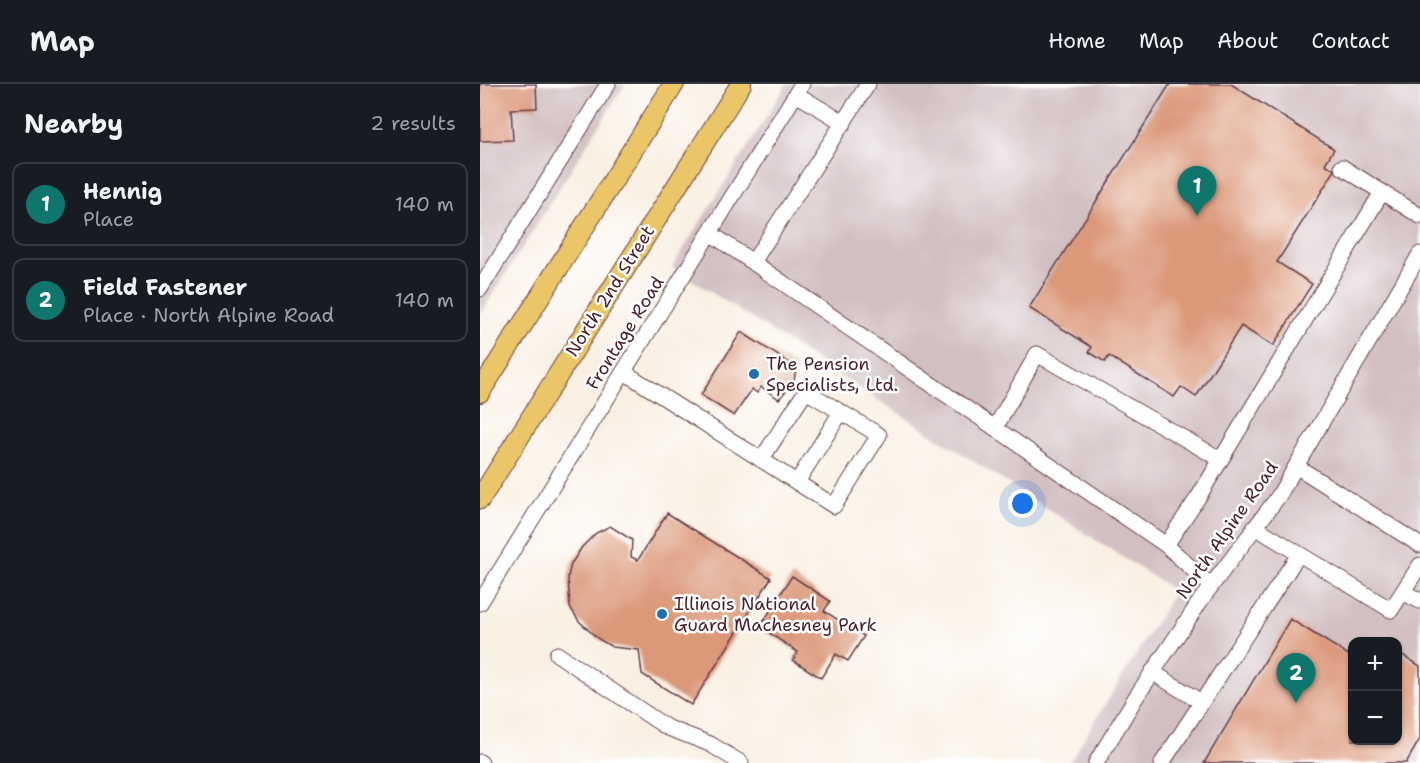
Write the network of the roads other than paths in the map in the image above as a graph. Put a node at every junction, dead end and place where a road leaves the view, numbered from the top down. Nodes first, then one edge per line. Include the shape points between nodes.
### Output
1 (608, 84) edge
2 (674, 84) edge
3 (741, 84) edge
4 (868, 84) edge
5 (799, 89) edge
6 (843, 123) junction
7 (1342, 167) dead end
8 (1382, 192) junction
9 (1420, 216) edge
10 (710, 233) junction
11 (1420, 254) edge
12 (753, 262) junction
13 (480, 290) edge
14 (624, 372) junction
15 (480, 392) edge
16 (841, 412) junction
17 (995, 428) junction
18 (1220, 459) junction
19 (761, 460) junction
20 (1296, 466) junction
21 (797, 482) junction
22 (480, 499) edge
23 (1255, 527) junction
24 (1420, 544) edge
25 (1166, 545) junction
26 (1299, 554) junction
27 (1420, 565) edge
28 (1211, 586) junction
29 (1403, 592) junction
30 (1420, 601) edge
31 (480, 603) edge
32 (557, 654) dead end
33 (1152, 672) junction
34 (1201, 702) junction
35 (741, 763) edge
36 (1096, 763) edge
37 (1162, 763) edge

1 - 13 street
2 - 15 main road
3 - 22 main road, North 2nd Street
4 - 6 street
5 - 6 street
5 - 10 street, Frontage Road
6 - 12 street
7 - 8 street
8 - 9 street
8 - 18 street
10 - 12 street
10 - 14 street, Frontage Road
11 - 20 street, North Alpine Road
12 - 17 street
14 - 19 street
14 - 31 street, Frontage Road
16 - 19 street via 806,391
16 - 21 street
16 - 21 street via 879,435 834,506
17 - 18 street via 1037,354
17 - 25 street
18 - 25 street
19 - 21 street
20 - 23 street, North Alpine Road
20 - 24 street
23 - 26 street
23 - 28 street, North Alpine Road
25 - 28 street
26 - 29 street via 1391,610
26 - 34 street
27 - 29 street
28 - 33 street, North Alpine Road
29 - 30 street
32 - 35 street via 666,727 710,744
33 - 34 street
33 - 36 street, North Alpine Road
34 - 37 street

